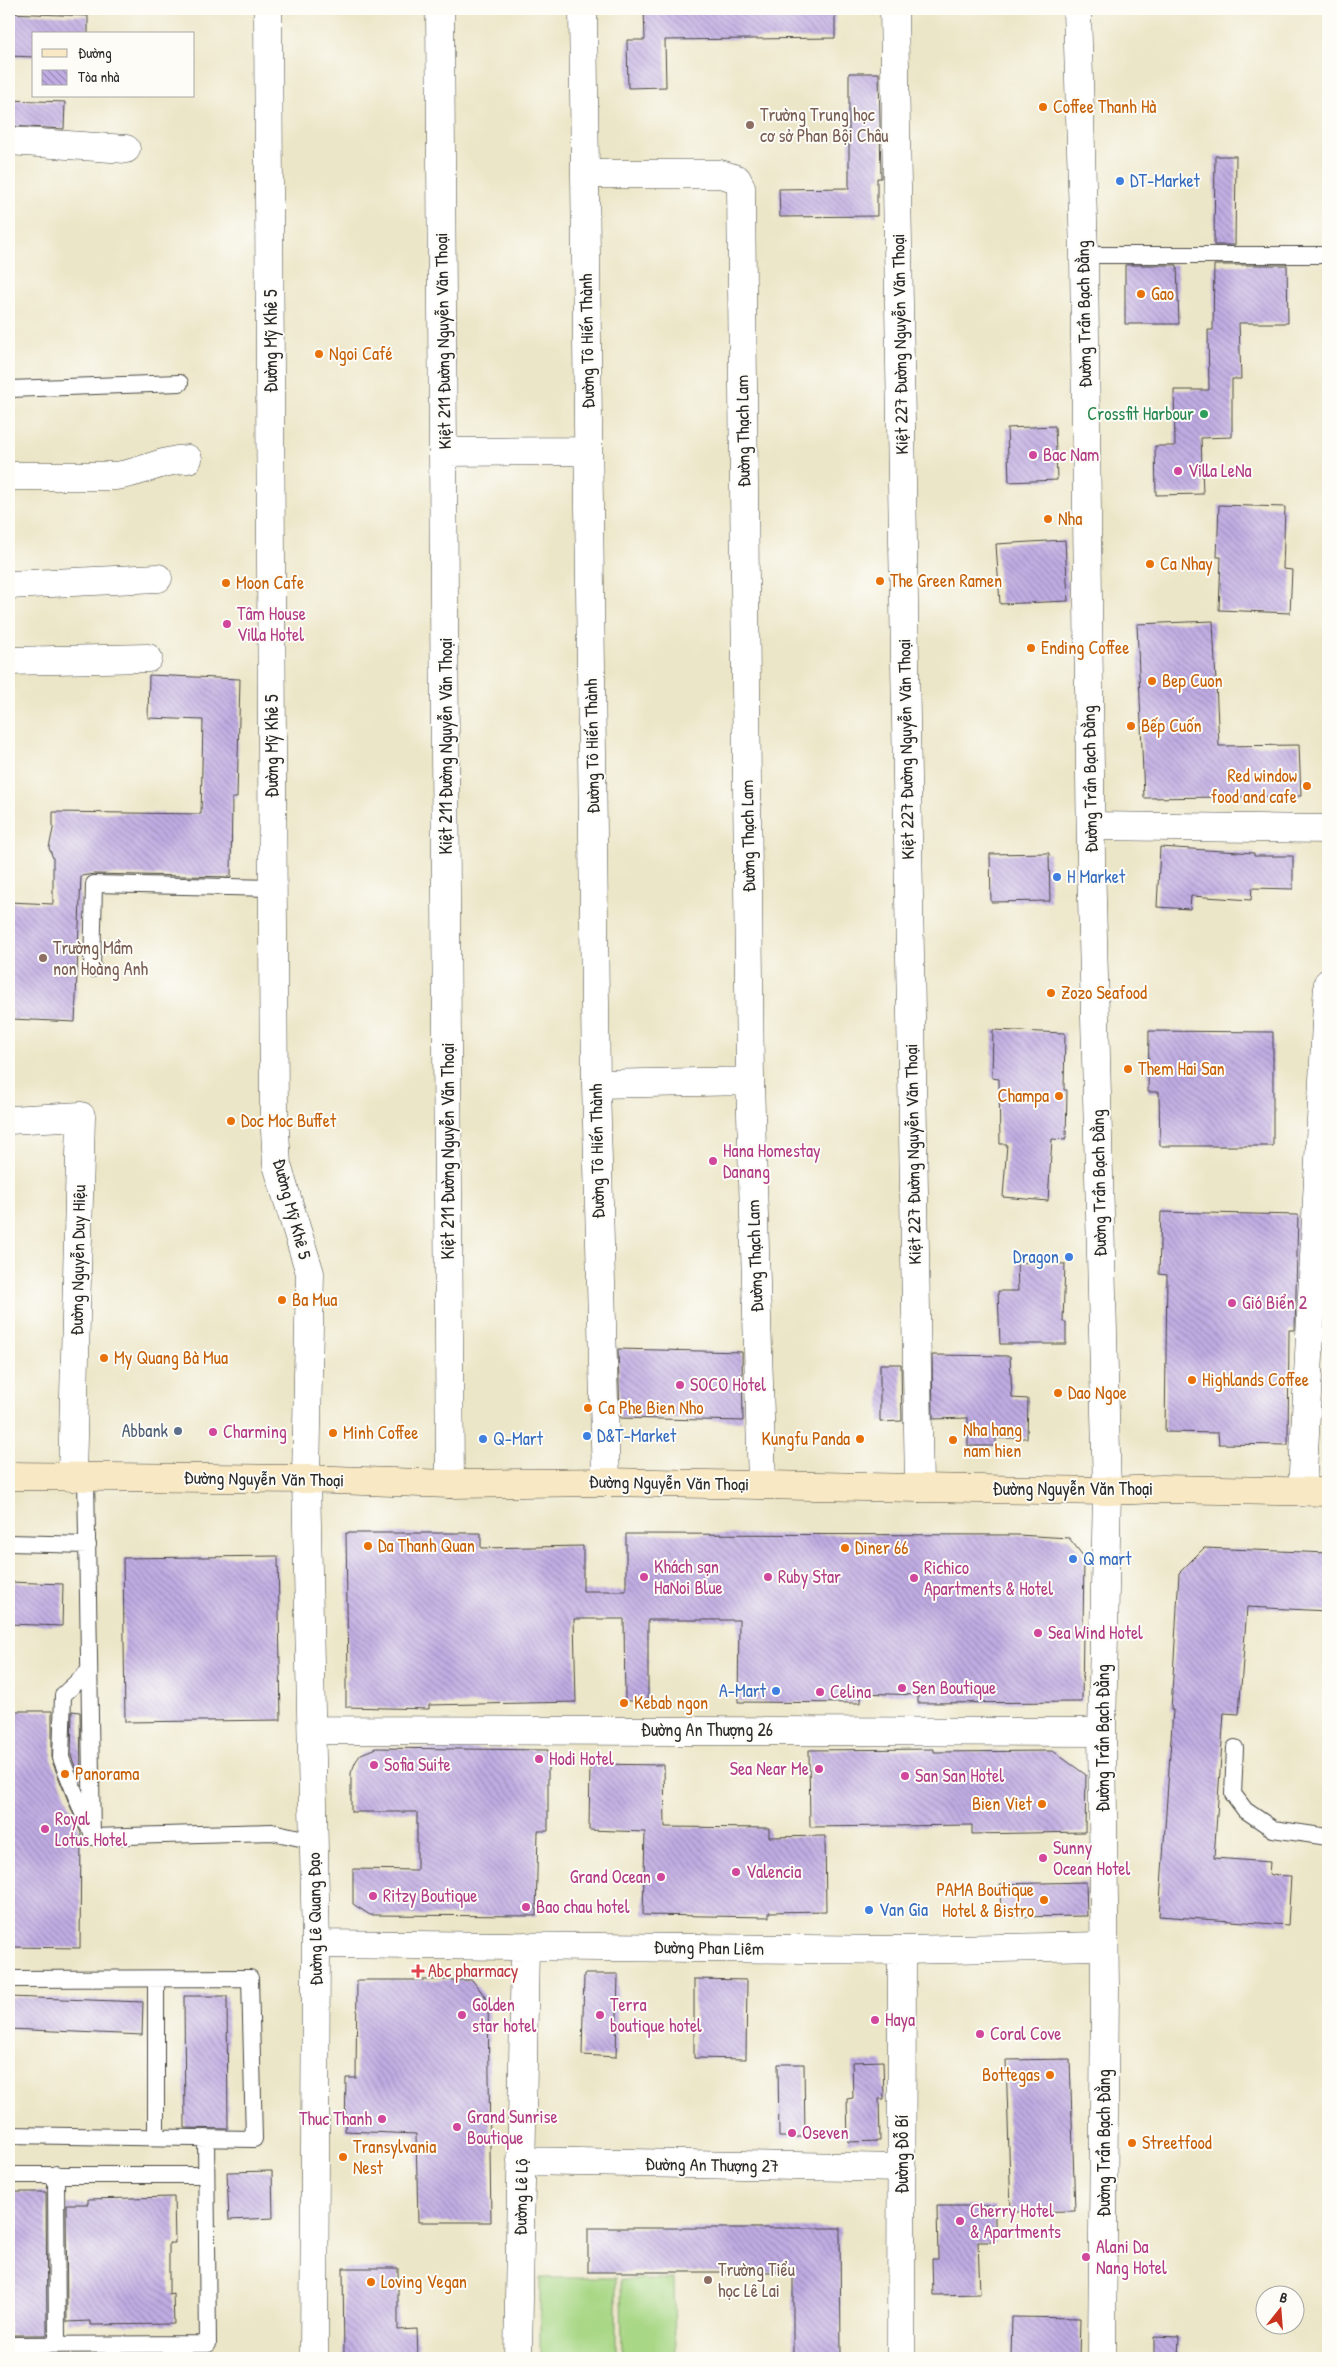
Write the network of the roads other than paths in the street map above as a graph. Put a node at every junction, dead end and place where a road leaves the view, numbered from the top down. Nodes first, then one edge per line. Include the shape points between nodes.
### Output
1 (268, 9) edge
2 (440, 9) edge
3 (583, 9) edge
4 (894, 9) edge
5 (1077, 9) edge
6 (9, 141) edge
7 (126, 149) dead end
8 (585, 174) junction
9 (1328, 255) edge
10 (1084, 256) junction
11 (180, 383) dead end
12 (9, 389) edge
13 (588, 451) junction
14 (444, 452) junction
15 (188, 459) dead end
16 (9, 476) edge
17 (158, 578) dead end
18 (9, 585) edge
19 (148, 658) dead end
20 (9, 661) edge
21 (1090, 826) junction
22 (1328, 829) edge
23 (273, 888) junction
24 (92, 970) dead end
25 (1328, 982) edge
26 (750, 1081) junction
27 (596, 1084) junction
28 (9, 1120) edge
29 (9, 1476) edge
30 (79, 1477) junction
31 (306, 1479) junction
32 (606, 1482) junction
33 (450, 1484) junction
34 (762, 1484) junction
35 (919, 1488) junction
36 (1107, 1491) junction
37 (1315, 1492) edge
38 (9, 1543) edge
39 (88, 1545) junction
40 (89, 1671) junction
41 (312, 1730) junction
42 (1102, 1732) junction
43 (1235, 1748) dead end
44 (92, 1837) junction
45 (1328, 1837) edge
46 (314, 1841) junction
47 (316, 1944) junction
48 (525, 1946) junction
49 (1103, 1946) junction
50 (902, 1950) junction
51 (9, 1978) edge
52 (156, 1978) junction
53 (9, 2135) edge
54 (156, 2137) junction
55 (206, 2138) junction
56 (521, 2161) junction
57 (902, 2168) junction
58 (56, 2174) junction
59 (9, 2175) edge
60 (205, 2175) junction
61 (57, 2344) junction
62 (9, 2345) edge
63 (314, 2358) edge
64 (518, 2358) edge
65 (901, 2358) edge
66 (1102, 2358) edge

1 - 23 street, Đường Mỹ Khê 5
2 - 14 street, Kiệt 211 Đường Nguyễn Văn Thoại
3 - 8 street, Đường Tô Hiến Thành
4 - 35 street, Kiệt 227 Đường Nguyễn Văn Thoại
5 - 10 street, Đường Trần Bạch Đằng
6 - 7 street
8 - 13 street, Đường Tô Hiến Thành
8 - 26 street, Đường Thạch Lam via 721,174 737,179 741,187
9 - 10 lane
10 - 21 street, Đường Trần Bạch Đằng
11 - 12 lane
13 - 14 street
13 - 27 street, Đường Tô Hiến Thành
14 - 33 street, Kiệt 211 Đường Nguyễn Văn Thoại
15 - 16 street via 160,462 131,474 115,476
17 - 18 street
19 - 20 street
21 - 22 street
21 - 36 street, Đường Trần Bạch Đằng
23 - 24 lane via 94,884
23 - 31 street, Đường Mỹ Khê 5 via 276,1165 310,1272
25 - 37 street
26 - 27 street
26 - 34 street, Đường Thạch Lam
27 - 32 street, Đường Tô Hiến Thành
28 - 30 street, Đường Nguyễn Duy Hiệu via 81,1116
29 - 30 main road, Đường Nguyễn Văn Thoại
30 - 31 main road, Đường Nguyễn Văn Thoại
30 - 39 lane
31 - 33 main road, Đường Nguyễn Văn Thoại
31 - 41 street, Đường Lê Quang Đạo
32 - 33 main road, Đường Nguyễn Văn Thoại
32 - 34 main road, Đường Nguyễn Văn Thoại
34 - 35 main road, Đường Nguyễn Văn Thoại
35 - 36 main road, Đường Nguyễn Văn Thoại
36 - 37 main road, Đường Nguyễn Văn Thoại
36 - 42 street, Đường Trần Bạch Đằng
38 - 39 lane
39 - 40 lane
40 - 44 lane
40 - 44 lane via 63,1695 60,1758
41 - 42 street, Đường An Thượng 26
41 - 46 street, Đường Lê Quang Đạo
42 - 49 street, Đường Trần Bạch Đằng
43 - 45 lane via 1233,1794 1245,1810 1272,1829
44 - 46 lane via 272,1832
46 - 47 street, Đường Lê Quang Đạo
47 - 48 street, Đường Phan Liêm
47 - 63 street, Đường Lê Quang Đạo
48 - 50 street, Đường Phan Liêm
48 - 56 street, Đường Lê Lộ
49 - 50 street, Đường Phan Liêm
49 - 66 street, Đường Trần Bạch Đằng
50 - 57 street, Đường Đỗ Bí
51 - 52 lane
52 - 54 lane
52 - 55 lane via 250,1978 254,2139
53 - 54 lane
54 - 55 lane
55 - 60 lane
56 - 57 street, Đường An Thượng 27
56 - 64 street, Đường Lê Lộ
57 - 65 street, Đường Đỗ Bí
58 - 59 lane
58 - 60 lane
58 - 61 lane
60 - 61 lane via 208,2344
61 - 62 lane

